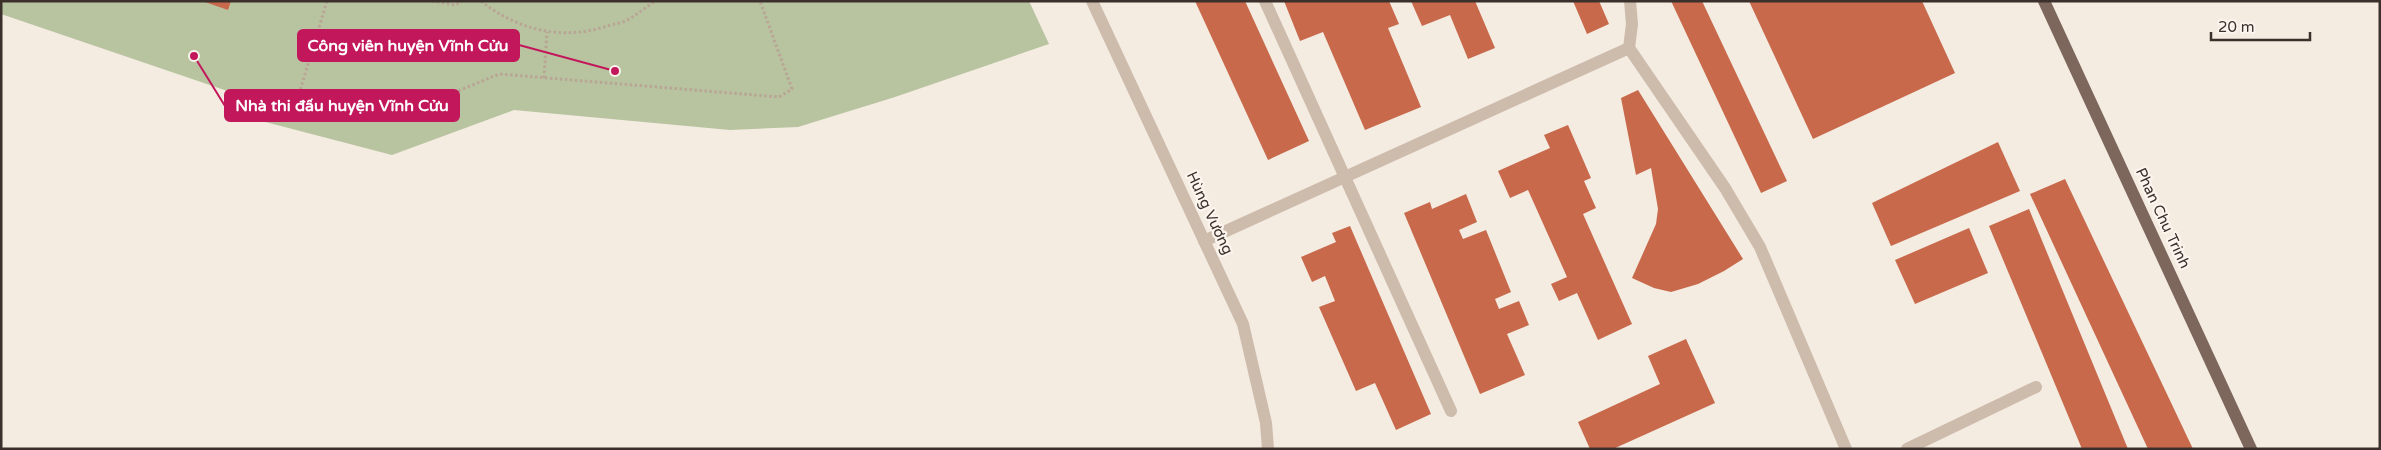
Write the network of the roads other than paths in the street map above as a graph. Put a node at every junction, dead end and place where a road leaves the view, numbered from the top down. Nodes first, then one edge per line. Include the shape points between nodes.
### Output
1 (1092, 1) edge
2 (1265, 1) edge
3 (1630, 1) edge
4 (2044, 1) edge
5 (1628, 48) junction
6 (1344, 177) junction
7 (1204, 241) junction
8 (2036, 387) dead end
9 (1451, 411) dead end
10 (1268, 449) edge
11 (1846, 449) edge
12 (1907, 449) edge
13 (2251, 449) edge

1 - 7 street, Hùng Vương
2 - 6 street
3 - 5 street via 1632,24
4 - 13 main road, Phan Chu Trinh
5 - 6 street
5 - 11 street via 1725,188 1760,247
6 - 7 street
6 - 9 street
7 - 10 street, Hùng Vương via 1243,324 1266,423
8 - 12 street

